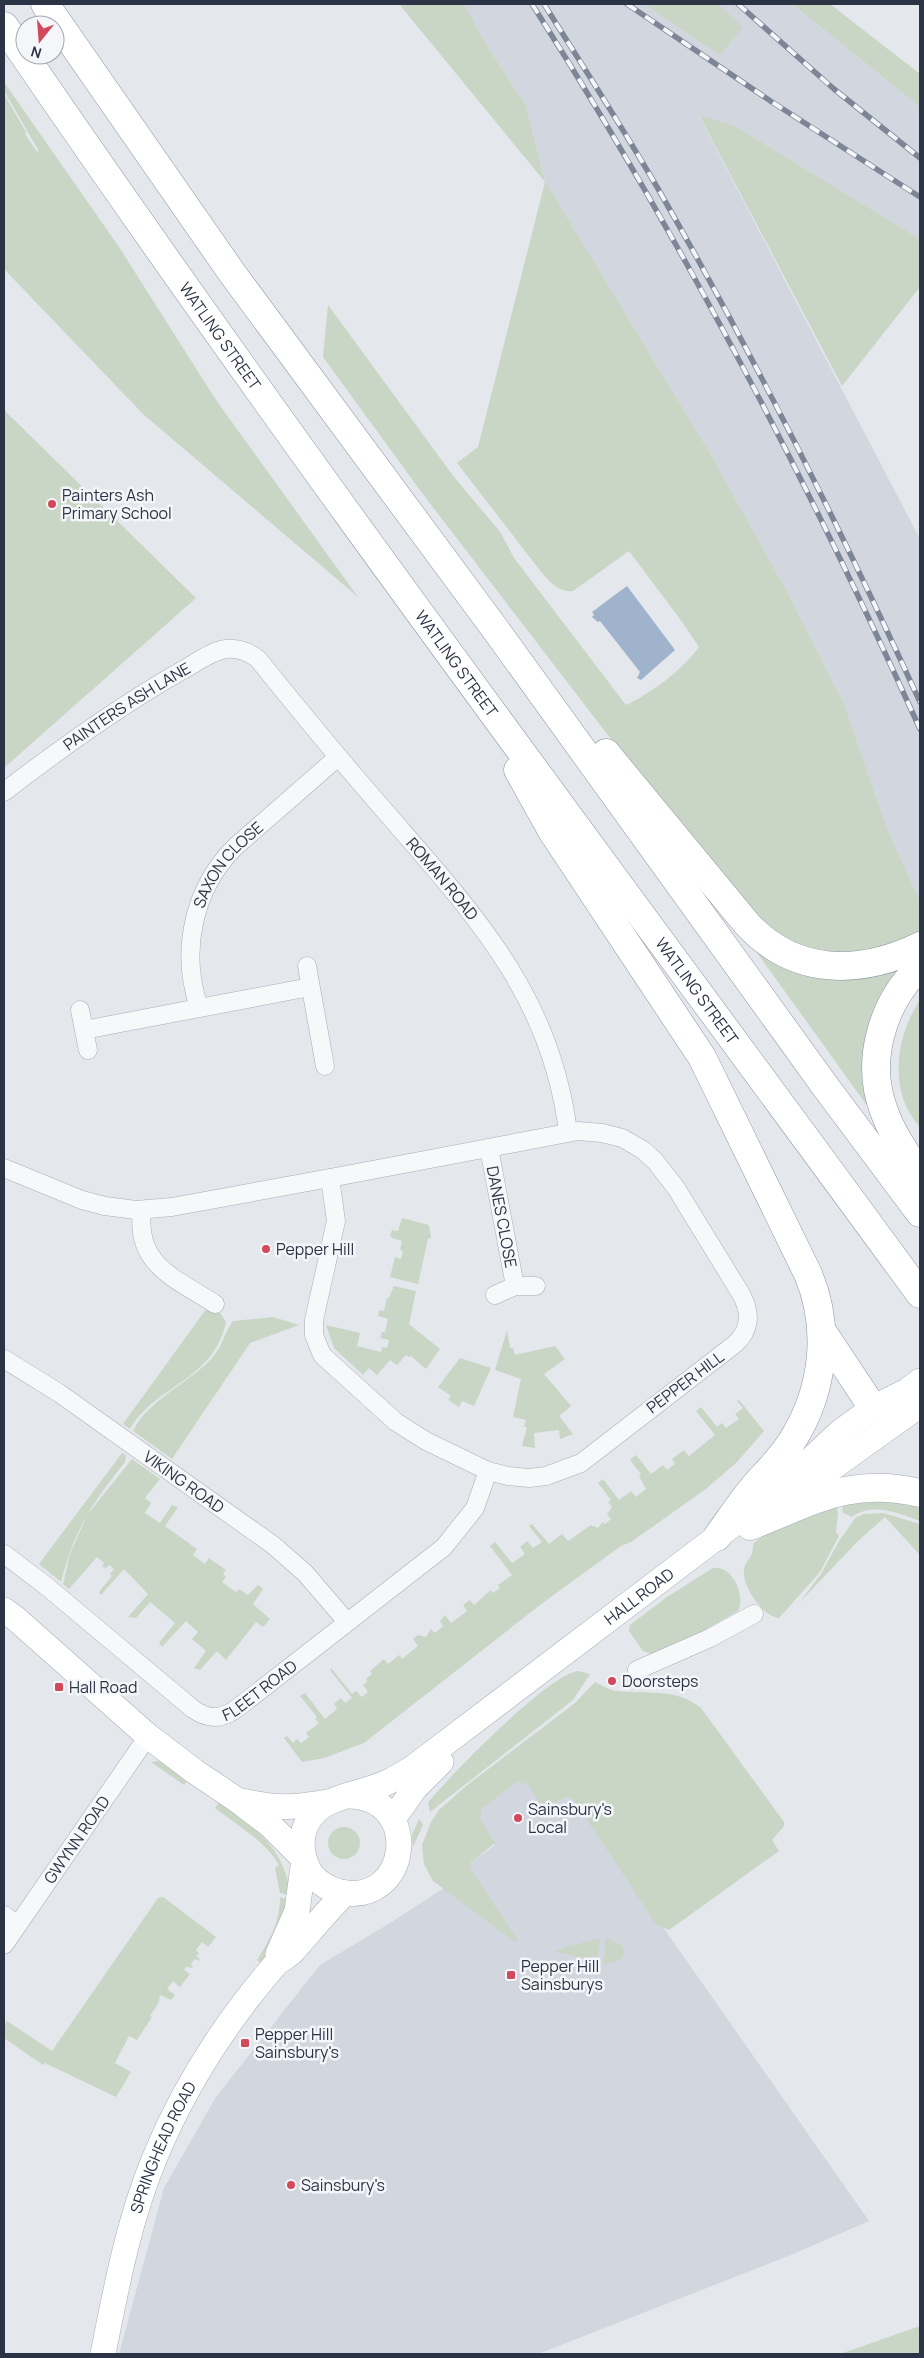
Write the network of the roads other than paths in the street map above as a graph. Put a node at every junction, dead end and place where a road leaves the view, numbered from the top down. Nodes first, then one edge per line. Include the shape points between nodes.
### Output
1 (45, 4) edge
2 (4, 26) edge
3 (501, 637) junction
4 (258, 659) joint
5 (463, 671) junction
6 (338, 757) junction
7 (4, 792) edge
8 (920, 946) edge
9 (307, 966) dead end
10 (920, 967) edge
11 (310, 988) junction
12 (199, 1007) junction
13 (80, 1010) dead end
14 (84, 1030) junction
15 (88, 1050) dead end
16 (325, 1066) dead end
17 (568, 1132) junction
18 (488, 1148) junction
19 (4, 1168) edge
20 (920, 1175) edge
21 (330, 1178) junction
22 (142, 1210) junction
23 (920, 1213) edge
24 (515, 1286) junction
25 (536, 1286) dead end
26 (920, 1294) edge
27 (495, 1295) dead end
28 (215, 1304) dead end
29 (822, 1331) junction
30 (4, 1359) edge
31 (916, 1398) edge
32 (873, 1408) junction
33 (488, 1471) junction
34 (920, 1493) edge
35 (750, 1526) junction
36 (717, 1537) junction
37 (4, 1554) edge
38 (4, 1610) edge
39 (754, 1614) dead end
40 (347, 1622) junction
41 (637, 1670) dead end
42 (148, 1736) junction
43 (450, 1754) junction
44 (338, 1799) junction
45 (237, 1800) junction
46 (393, 1819) junction
47 (400, 1843) junction
48 (304, 1859) junction
49 (345, 1893) junction
50 (10, 1920) edge
51 (4, 1945) edge
52 (276, 1964) junction
53 (103, 2354) edge

1 - 3 main road via 232,273
2 - 5 main road, WATLING STREET via 144,231
3 - 8 main road via 566,702 700,868 747,924 764,939 801,960 841,967 870,964
3 - 23 main road
4 - 6 street, ROMAN ROAD
4 - 7 street, PAINTERS ASH LANE via 234,649 216,652 140,694 96,723
5 - 26 main road, WATLING STREET
5 - 29 main road via 552,831 702,1057 808,1274 818,1302
6 - 12 street, SAXON CLOSE via 235,847 208,883 195,917 191,940 191,975
6 - 17 street, ROMAN ROAD via 467,908 507,962 544,1036
9 - 11 street
10 - 20 main road via 898,992 888,1012 880,1038 877,1065 883,1110
11 - 12 street
11 - 16 street
12 - 14 street
13 - 14 street
14 - 15 street
17 - 18 street, PEPPER HILL
17 - 33 street, PEPPER HILL via 615,1136 638,1147 655,1161 748,1306 748,1322 742,1338 735,1344 581,1462 537,1477 508,1476
18 - 21 street, PEPPER HILL
18 - 24 street, DANES CLOSE
19 - 22 street, PEPPER HILL via 95,1204
21 - 22 street, PEPPER HILL
21 - 33 street, PEPPER HILL via 336,1219 314,1320 319,1351 405,1428
22 - 28 street via 143,1244 154,1263
24 - 25 street, DANES CLOSE
24 - 27 street, DANES CLOSE
29 - 32 main road
29 - 36 main road via 818,1379 798,1431
30 - 40 street, VIKING ROAD via 67,1398 273,1545 305,1573
31 - 32 main road, HALL ROAD
31 - 35 main road, HALL ROAD via 829,1470 763,1512
32 - 36 main road, HALL ROAD via 840,1432 788,1481
33 - 40 street, FLEET ROAD via 476,1506 448,1544
34 - 35 main road via 872,1487 840,1491
35 - 43 main road, HALL ROAD
36 - 44 main road, HALL ROAD via 414,1767 387,1783
37 - 40 street, FLEET ROAD via 192,1709 210,1717 232,1712
38 - 42 main road, HALL ROAD
39 - 41 street via 710,1638
42 - 45 main road, HALL ROAD
42 - 50 street, GWYNN ROAD
43 - 46 main road, HALL ROAD via 415,1788
43 - 47 main road via 443,1777 420,1807
44 - 45 main road, HALL ROAD via 291,1808
44 - 46 main road, HALL ROAD via 374,1801
44 - 48 main road, HALL ROAD via 315,1812 306,1826 302,1842
45 - 48 main road, HALL ROAD via 269,1824
46 - 47 main road
47 - 49 main road via 396,1864 382,1882 360,1893
48 - 49 main road, HALL ROAD via 310,1872 321,1883
48 - 52 main road, SPRINGHEAD ROAD via 297,1911
49 - 52 main road, SPRINGHEAD ROAD via 290,1954
50 - 51 street, GWYNN ROAD
52 - 53 main road, SPRINGHEAD ROAD via 210,2050 154,2158 126,2249

